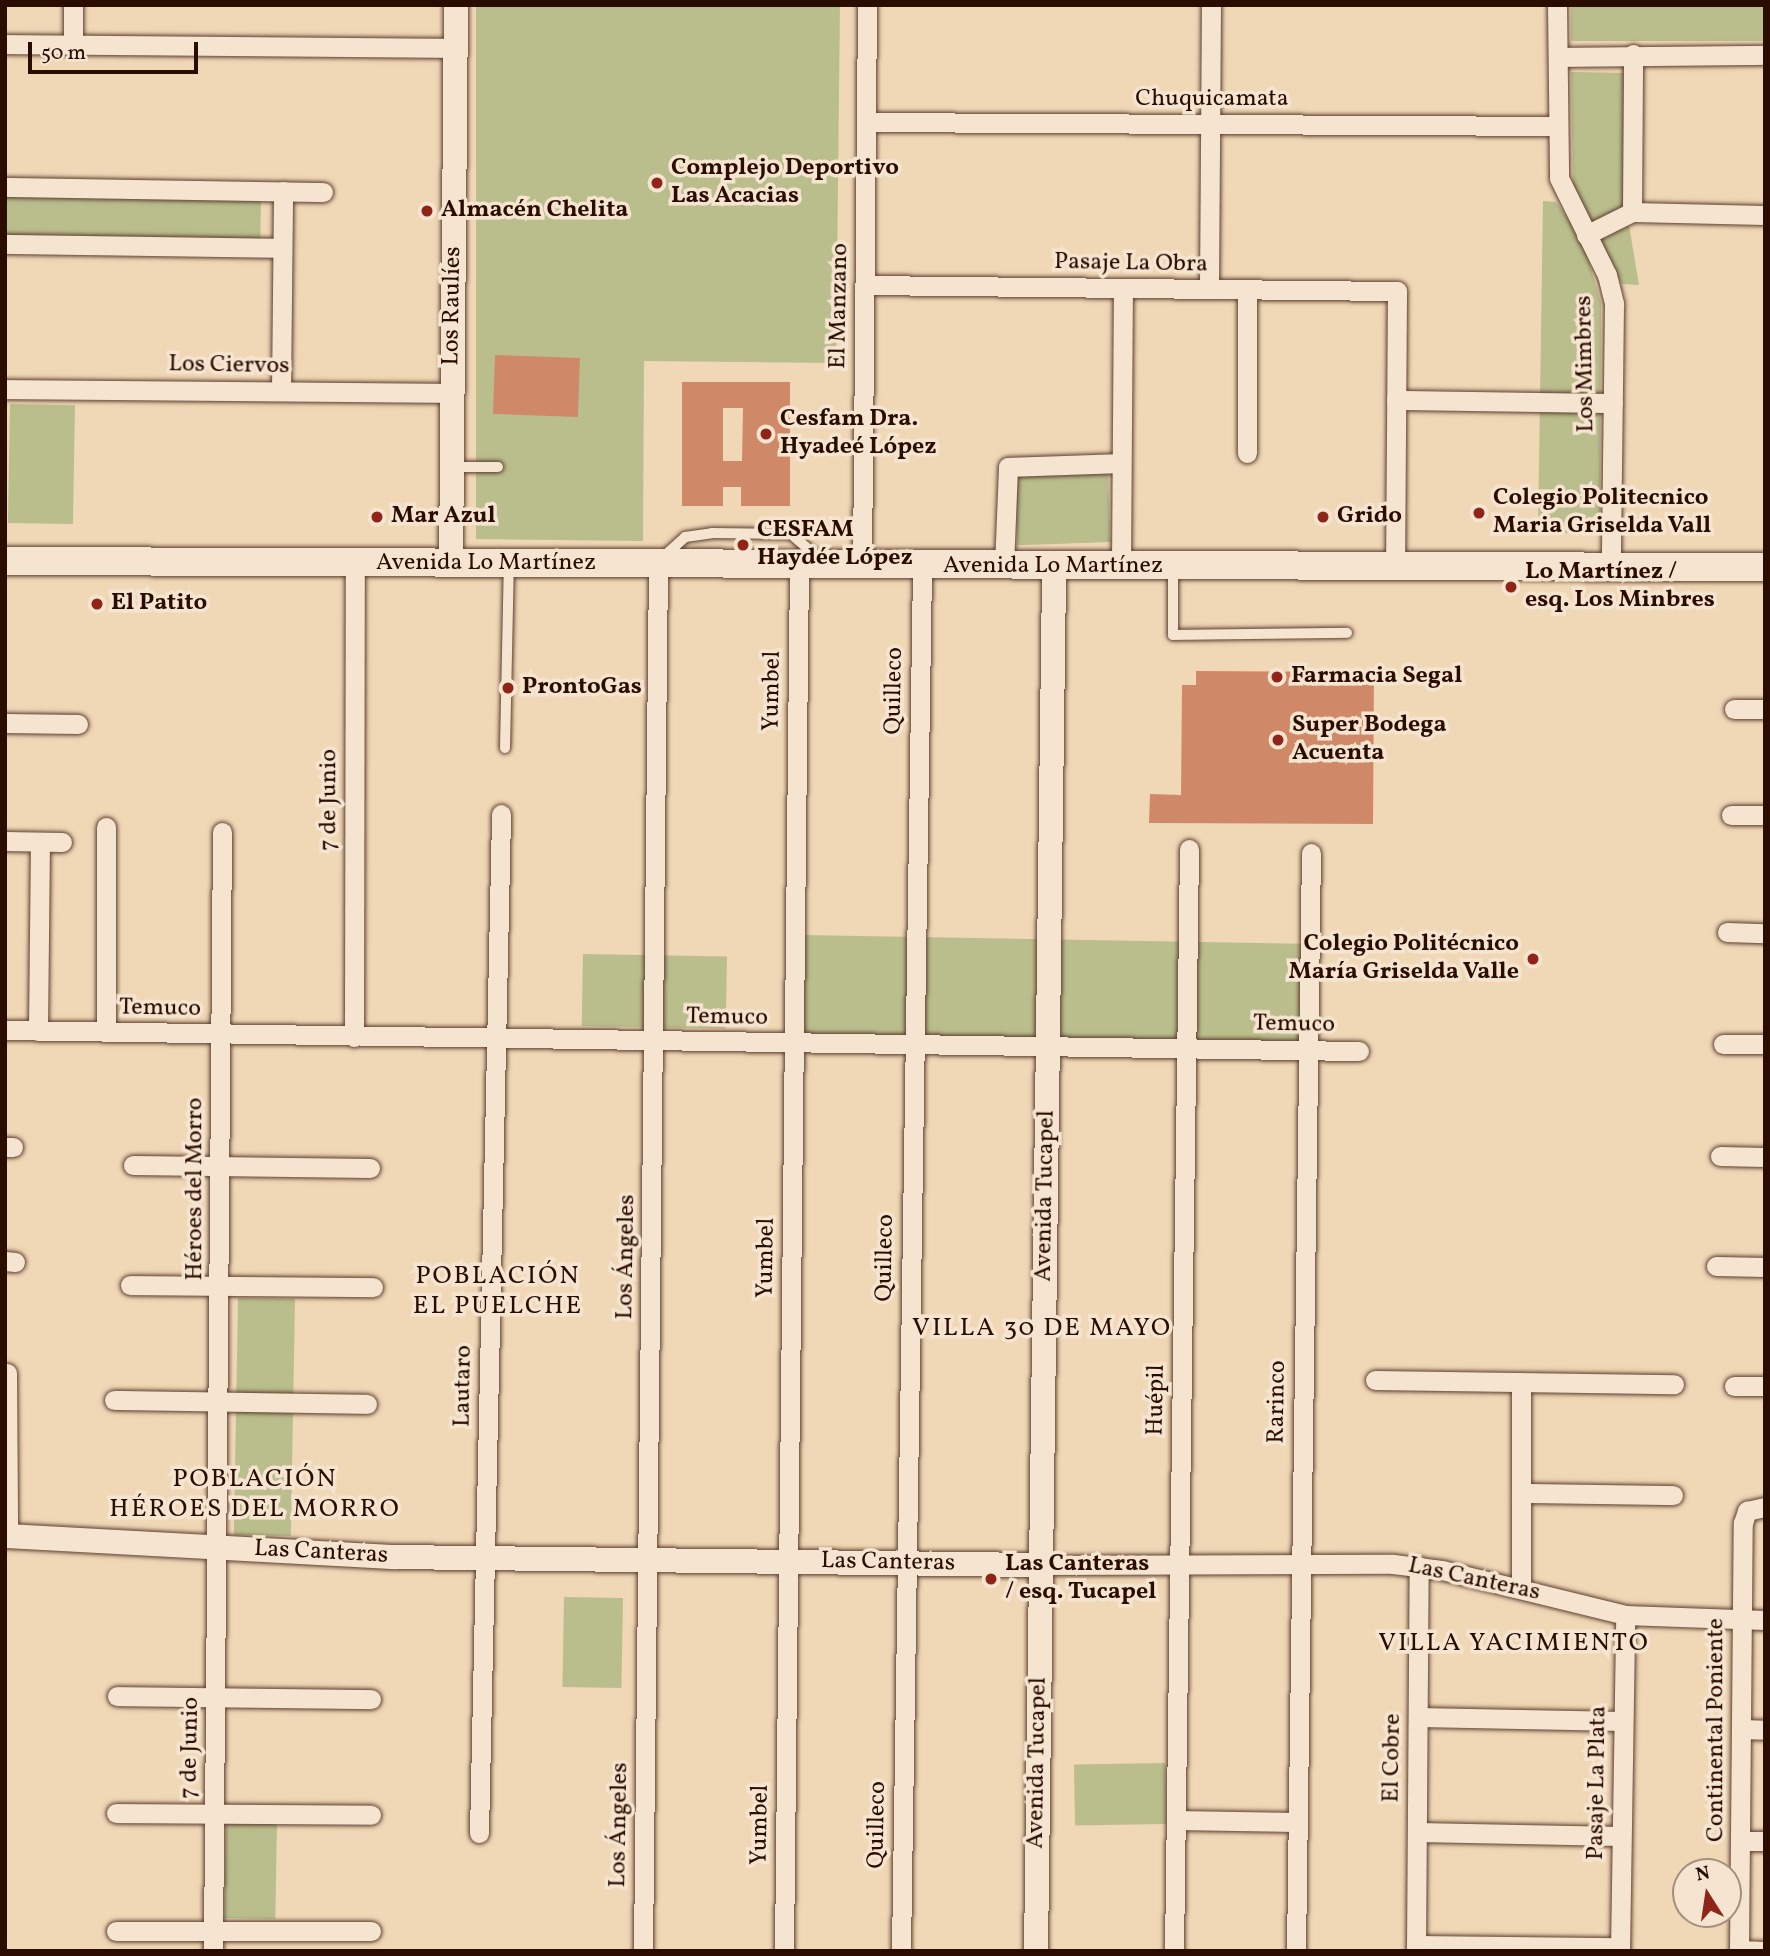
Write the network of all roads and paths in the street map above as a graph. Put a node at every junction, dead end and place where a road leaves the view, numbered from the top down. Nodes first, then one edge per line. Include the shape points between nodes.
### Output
1 (73, 5) edge
2 (456, 5) edge
3 (867, 5) edge
4 (1211, 5) edge
5 (1557, 5) edge
6 (5, 44) edge
7 (73, 44) junction
8 (456, 48) junction
9 (1633, 54) junction
10 (1765, 55) edge
11 (1562, 57) junction
12 (866, 122) junction
13 (1210, 124) junction
14 (1558, 126) junction
15 (5, 187) edge
16 (283, 191) junction
17 (323, 192) dead end
18 (1632, 212) junction
19 (1765, 215) edge
20 (1586, 235) junction
21 (5, 244) edge
22 (282, 248) junction
23 (865, 285) junction
24 (1123, 288) junction
25 (1209, 289) junction
26 (1247, 289) junction
27 (5, 389) edge
28 (281, 391) junction
29 (453, 393) junction
30 (1396, 400) junction
31 (1613, 402) junction
32 (1247, 453) dead end
33 (1121, 463) junction
34 (452, 467) junction
35 (498, 467) dead end
36 (5, 561) edge
37 (355, 563) junction
38 (451, 564) junction
39 (509, 564) junction
40 (658, 565) junction
41 (812, 566) junction
42 (862, 566) junction
43 (922, 566) junction
44 (1004, 567) junction
45 (1054, 567) junction
46 (1121, 567) junction
47 (1173, 568) junction
48 (1611, 568) junction
49 (1765, 568) edge
50 (1395, 569) junction
51 (1347, 633) dead end
52 (1734, 709) dead end
53 (1765, 709) edge
54 (5, 723) edge
55 (78, 724) dead end
56 (505, 748) dead end
57 (501, 814) dead end
58 (1731, 815) dead end
59 (1765, 816) edge
60 (106, 827) dead end
61 (222, 832) dead end
62 (5, 841) edge
63 (40, 842) junction
64 (62, 842) dead end
65 (1189, 849) dead end
66 (1311, 853) dead end
67 (1727, 932) dead end
68 (1765, 933) edge
69 (5, 1030) edge
70 (38, 1031) junction
71 (100, 1032) junction
72 (221, 1034) junction
73 (355, 1037) junction
74 (496, 1040) junction
75 (654, 1042) junction
76 (794, 1044) junction
77 (1723, 1044) dead end
78 (1765, 1044) edge
79 (913, 1045) junction
80 (1048, 1046) junction
81 (1186, 1048) junction
82 (1308, 1050) junction
83 (1359, 1051) dead end
84 (1720, 1156) dead end
85 (1765, 1157) edge
86 (133, 1165) dead end
87 (220, 1166) junction
88 (370, 1168) dead end
89 (1716, 1266) dead end
90 (1765, 1268) edge
91 (130, 1285) dead end
92 (219, 1286) junction
93 (373, 1287) dead end
94 (7, 1373) dead end
95 (1375, 1380) dead end
96 (1521, 1382) junction
97 (1674, 1384) dead end
98 (1734, 1386) dead end
99 (1765, 1386) edge
100 (114, 1400) dead end
101 (219, 1402) junction
102 (367, 1404) dead end
103 (1521, 1493) junction
104 (1673, 1495) dead end
105 (1756, 1509) edge
106 (7, 1536) edge
107 (217, 1546) junction
108 (485, 1559) junction
109 (647, 1561) junction
110 (788, 1562) junction
111 (906, 1563) junction
112 (1179, 1563) junction
113 (1301, 1564) junction
114 (1041, 1565) junction
115 (1419, 1566) junction
116 (1521, 1588) junction
117 (1625, 1615) junction
118 (1742, 1620) junction
119 (1765, 1620) edge
120 (117, 1696) dead end
121 (216, 1697) junction
122 (371, 1699) dead end
123 (1418, 1717) junction
124 (1623, 1721) junction
125 (1741, 1729) junction
126 (1765, 1730) edge
127 (116, 1813) dead end
128 (214, 1813) junction
129 (371, 1815) dead end
130 (1176, 1820) junction
131 (1297, 1822) junction
132 (1417, 1832) junction
133 (479, 1833) dead end
134 (1621, 1836) junction
135 (1740, 1841) junction
136 (1765, 1842) edge
137 (116, 1931) dead end
138 (213, 1931) junction
139 (371, 1931) dead end
140 (1416, 1948) edge
141 (1620, 1949) edge
142 (1740, 1950) edge
143 (213, 1951) edge
144 (643, 1951) edge
145 (784, 1951) edge
146 (901, 1951) edge
147 (1036, 1951) edge
148 (1174, 1951) edge
149 (1296, 1951) edge
150 (1765, 1951) edge

1 - 7 street
2 - 8 street, Los Raulíes
3 - 12 street, El Manzano
4 - 13 street
5 - 11 street, Los Mimbres
6 - 7 street
7 - 8 street
8 - 29 street, Los Raulíes
9 - 10 street
9 - 11 street
9 - 18 street
11 - 14 street, Los Mimbres
12 - 13 street, Chuquicamata
12 - 23 street, El Manzano
13 - 14 street, Chuquicamata
13 - 25 street
14 - 20 street, Los Mimbres via 1559,178
15 - 16 street
16 - 17 street
16 - 22 street
18 - 19 street
18 - 20 street
20 - 31 street, Los Mimbres via 1614,304
21 - 22 street
22 - 28 street
23 - 24 street, Pasaje La Obra
23 - 42 street, El Manzano
24 - 25 street, Pasaje La Obra
24 - 33 street
25 - 26 street, Pasaje La Obra
26 - 30 street, Pasaje La Obra via 1397,291
26 - 32 street
27 - 28 street, Los Ciervos
28 - 29 street, Los Ciervos
29 - 34 street, Los Raulíes
30 - 31 street
30 - 50 street
31 - 48 street, Los Mimbres
33 - 44 street via 1008,467
33 - 46 street
34 - 35 lane
34 - 38 street, Los Raulíes
36 - 37 main road, Avenida Lo Martínez
37 - 38 main road, Avenida Lo Martínez
37 - 73 street, 7 de Junio
38 - 39 main road, Avenida Lo Martínez
39 - 40 main road, Avenida Lo Martínez
39 - 56 lane
40 - 41 main road, Avenida Lo Martínez
40 - 75 street, Los Ángeles
41 - 42 main road, Avenida Lo Martínez
41 - 76 street, Yumbel
42 - 43 main road, Avenida Lo Martínez
43 - 44 main road, Avenida Lo Martínez
43 - 79 street, Quilleco
44 - 45 main road, Avenida Lo Martínez
45 - 46 main road, Avenida Lo Martínez
45 - 80 street, Avenida Tucapel
46 - 47 main road, Avenida Lo Martínez
47 - 50 main road, Avenida Lo Martínez
47 - 51 lane via 1173,635
48 - 49 main road, Avenida Lo Martínez
48 - 50 main road, Avenida Lo Martínez
52 - 53 street
54 - 55 street
57 - 74 street, Lautaro
58 - 59 street
60 - 71 street
61 - 72 street, Héroes del Morro
62 - 63 street
63 - 64 street
63 - 70 street
65 - 81 street, Huépil
66 - 82 street, Rarinco
67 - 68 street
69 - 70 street, Temuco
70 - 71 street, Temuco
71 - 72 street, Temuco
72 - 73 street, Temuco
72 - 87 street, Héroes del Morro
73 - 74 street, Temuco
74 - 75 street, Temuco
74 - 108 street, Lautaro
75 - 76 street, Temuco
75 - 109 street, Los Ángeles
76 - 79 street, Temuco
76 - 110 street, Yumbel
77 - 78 street
79 - 80 street, Temuco
79 - 111 street, Quilleco
80 - 81 street, Temuco
80 - 114 street, Avenida Tucapel
81 - 82 street, Temuco
81 - 112 street, Huépil
82 - 83 street, Temuco
82 - 113 street, Rarinco
84 - 85 street
86 - 87 street
87 - 88 street
87 - 92 street, Héroes del Morro
89 - 90 street
91 - 92 street
92 - 93 street
92 - 101 street, Héroes del Morro
94 - 106 street
95 - 96 street
96 - 97 street
96 - 103 street
98 - 99 street
100 - 101 street
101 - 102 street
101 - 107 street, Héroes del Morro
103 - 104 street
103 - 116 street
105 - 118 street, Continental Poniente
106 - 107 street, Las Canteras
107 - 108 street, Las Canteras
107 - 121 street, 7 de Junio
108 - 109 street, Las Canteras
108 - 133 street, Lautaro
109 - 110 street, Las Canteras
109 - 144 street, Los Ángeles
110 - 111 street, Las Canteras
110 - 145 street, Yumbel
111 - 114 street, Las Canteras
111 - 146 street, Quilleco
112 - 113 street, Las Canteras
112 - 114 street, Las Canteras
112 - 130 street, Huépil
113 - 115 street, Las Canteras
113 - 131 street, Rarinco
114 - 147 street, Avenida Tucapel
115 - 116 street, Las Canteras
115 - 123 street, El Cobre
116 - 117 street, Las Canteras
117 - 118 street, Las Canteras
117 - 124 street, Pasaje La Plata
118 - 119 street, Las Canteras
118 - 125 street, Continental Poniente
120 - 121 street
121 - 122 street
121 - 128 street, 7 de Junio
123 - 124 street
123 - 132 street, El Cobre
124 - 134 street, Pasaje La Plata
125 - 126 street
125 - 135 street, Continental Poniente
127 - 128 street
128 - 129 street
128 - 138 street, 7 de Junio
130 - 131 street
130 - 148 street, Huépil
131 - 149 street, Rarinco
132 - 134 street
132 - 140 street, El Cobre
134 - 141 street, Pasaje La Plata
135 - 136 street
135 - 142 street, Continental Poniente
137 - 138 street
138 - 139 street
138 - 143 street, 7 de Junio
140 - 141 street
142 - 150 street

